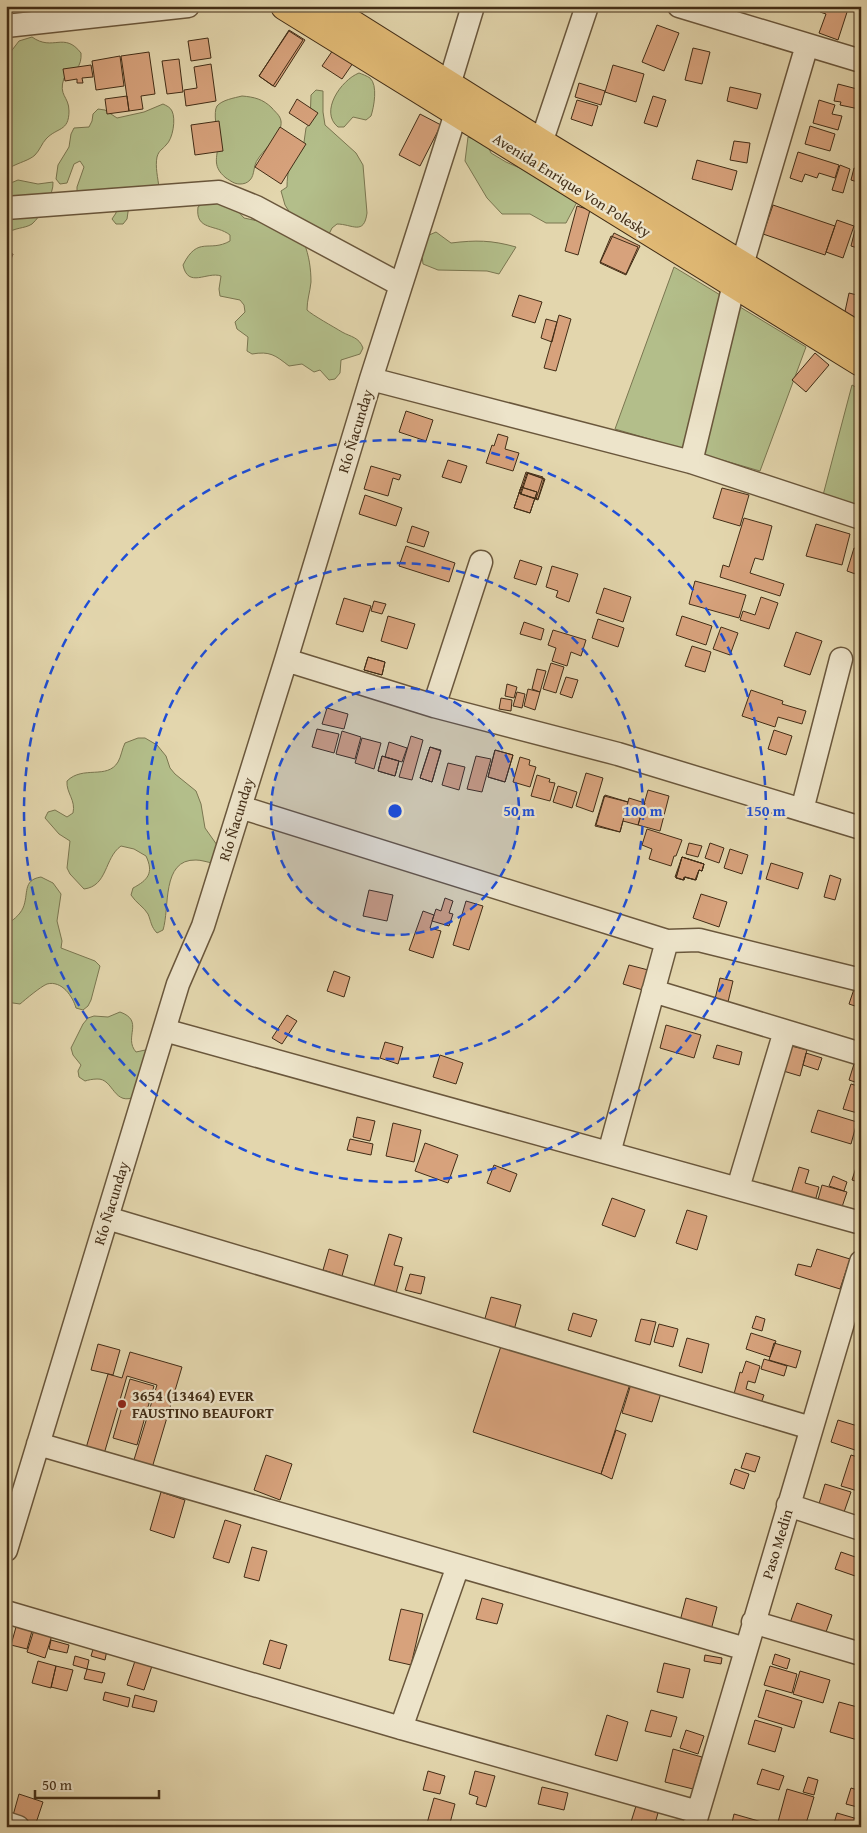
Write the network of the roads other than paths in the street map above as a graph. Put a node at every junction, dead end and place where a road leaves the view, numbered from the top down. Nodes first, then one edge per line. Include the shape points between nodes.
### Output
1 (188, 6) edge
2 (284, 6) edge
3 (323, 6) edge
4 (472, 6) edge
5 (587, 6) edge
6 (678, 6) edge
7 (6, 26) edge
8 (808, 45) junction
9 (861, 61) edge
10 (449, 86) junction
11 (456, 113) junction
12 (541, 143) junction
13 (6, 208) edge
14 (738, 274) junction
15 (401, 285) junction
16 (861, 338) edge
17 (861, 362) edge
18 (371, 378) junction
19 (691, 462) junction
20 (861, 518) edge
21 (481, 562) dead end
22 (841, 659) dead end
23 (286, 660) junction
24 (434, 706) junction
25 (240, 807) junction
26 (802, 810) junction
27 (861, 828) edge
28 (667, 941) junction
29 (861, 980) edge
30 (653, 991) junction
31 (164, 1030) junction
32 (785, 1031) junction
33 (861, 1054) edge
34 (610, 1153) junction
35 (738, 1188) junction
36 (106, 1218) junction
37 (861, 1223) edge
38 (861, 1262) edge
39 (811, 1428) junction
40 (38, 1444) junction
41 (788, 1505) junction
42 (861, 1529) edge
43 (6, 1550) edge
44 (458, 1566) junction
45 (6, 1612) edge
46 (754, 1622) junction
47 (746, 1649) junction
48 (861, 1654) edge
49 (401, 1728) junction
50 (696, 1819) edge
51 (6, 1823) edge
52 (18, 1827) edge

1 - 7 street
2 - 11 main road, Avenida Enrique Von Polesky
3 - 10 main road, Avenida Enrique Von Polesky
4 - 10 street
5 - 12 street
6 - 8 street
8 - 9 street
8 - 14 street
10 - 11 street
10 - 12 main road, Avenida Enrique Von Polesky
11 - 14 main road, Avenida Enrique Von Polesky
11 - 15 street, Río Ñacunday
12 - 14 main road, Avenida Enrique Von Polesky
13 - 15 street via 219,192 256,207
14 - 16 main road, Avenida Enrique Von Polesky
14 - 17 main road, Avenida Enrique Von Polesky
14 - 19 street
15 - 18 street, Río Ñacunday
18 - 19 street
18 - 23 street, Río Ñacunday
19 - 20 street
21 - 24 street
22 - 26 street
23 - 24 street
23 - 25 street, Río Ñacunday
24 - 26 street via 618,754
25 - 28 street
25 - 31 street, Río Ñacunday via 203,926 178,984
26 - 27 street
28 - 29 street via 699,940
28 - 30 street
30 - 32 street
30 - 34 street
31 - 34 street
31 - 36 street, Río Ñacunday
32 - 33 street
32 - 35 street
34 - 35 street
35 - 37 street
36 - 39 street
36 - 40 street, Río Ñacunday
38 - 39 street, Paso Medin
39 - 41 street, Paso Medin
40 - 43 street, Río Ñacunday
40 - 44 street
41 - 42 street
41 - 46 street, Paso Medin
44 - 47 street
44 - 49 street
45 - 49 street
46 - 47 street, Paso Medin
46 - 48 street
47 - 50 street, Paso Medin
49 - 50 street
51 - 52 street

